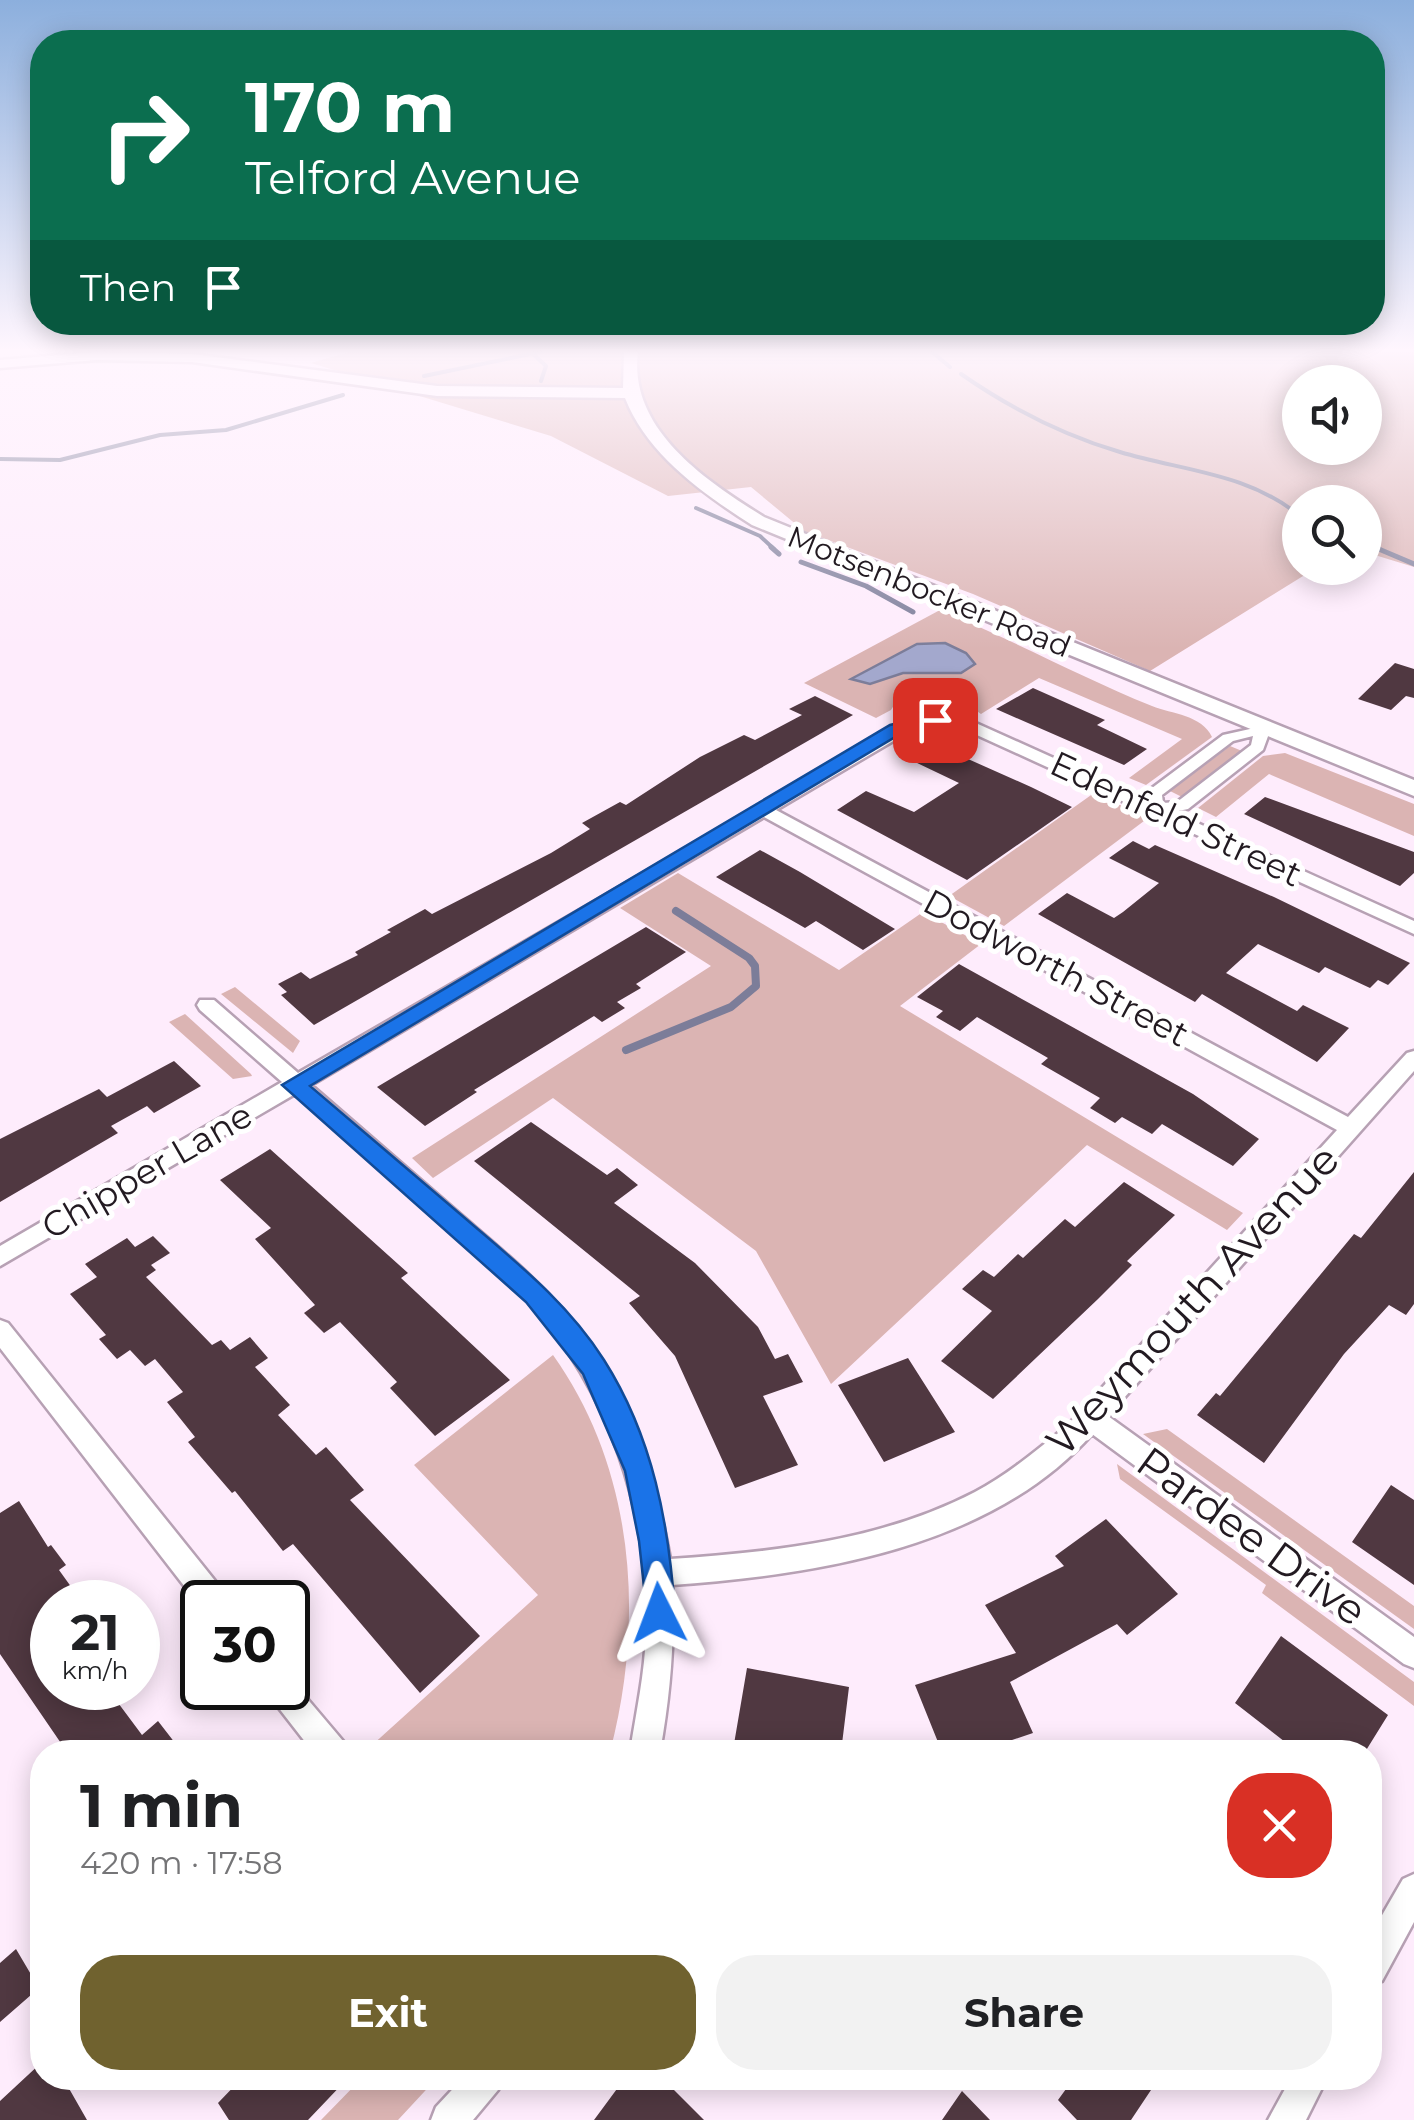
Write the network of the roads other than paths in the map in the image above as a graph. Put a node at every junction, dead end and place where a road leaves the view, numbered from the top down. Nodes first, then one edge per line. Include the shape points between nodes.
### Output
1 (668, 451) edge
2 (933, 711) joint
3 (1263, 728) junction
4 (1414, 790) edge
5 (760, 809) junction
6 (1156, 809) junction
7 (1414, 928) edge
8 (206, 1006) dead end
9 (1414, 1058) edge
10 (294, 1085) junction
11 (1351, 1128) junction
12 (0, 1258) edge
13 (0, 1330) edge
14 (1090, 1418) junction
15 (658, 1573) junction
16 (197, 1580) edge
17 (1414, 1654) edge
18 (299, 1710) edge
19 (322, 1740) edge
20 (647, 1740) edge
21 (1414, 1890) edge
22 (1382, 1947) edge
23 (476, 2090) edge
24 (1303, 2090) edge
25 (450, 2120) edge
26 (1286, 2120) edge

1 - 3 main road, Motsenbocker Road via 758,521
2 - 5 street, Chipper Lane
2 - 6 street, Edenfeld Street
3 - 4 main road, Motsenbocker Road
3 - 6 street via 1258,747 1182,806
3 - 6 street via 1228,738 1154,794
5 - 10 street, Chipper Lane
5 - 11 street, Dodworth Street
6 - 7 street, Edenfeld Street
8 - 10 street
9 - 11 street, Weymouth Avenue
10 - 12 street, Chipper Lane
10 - 15 street via 536,1294 578,1344 628,1438 648,1504
11 - 14 street, Weymouth Avenue
13 - 16 street
14 - 15 street, Weymouth Avenue via 1005,1490 896,1540 812,1559
14 - 17 street, Pardee Drive
15 - 20 street via 658,1687
18 - 19 street
21 - 22 street
23 - 25 street
24 - 26 street

